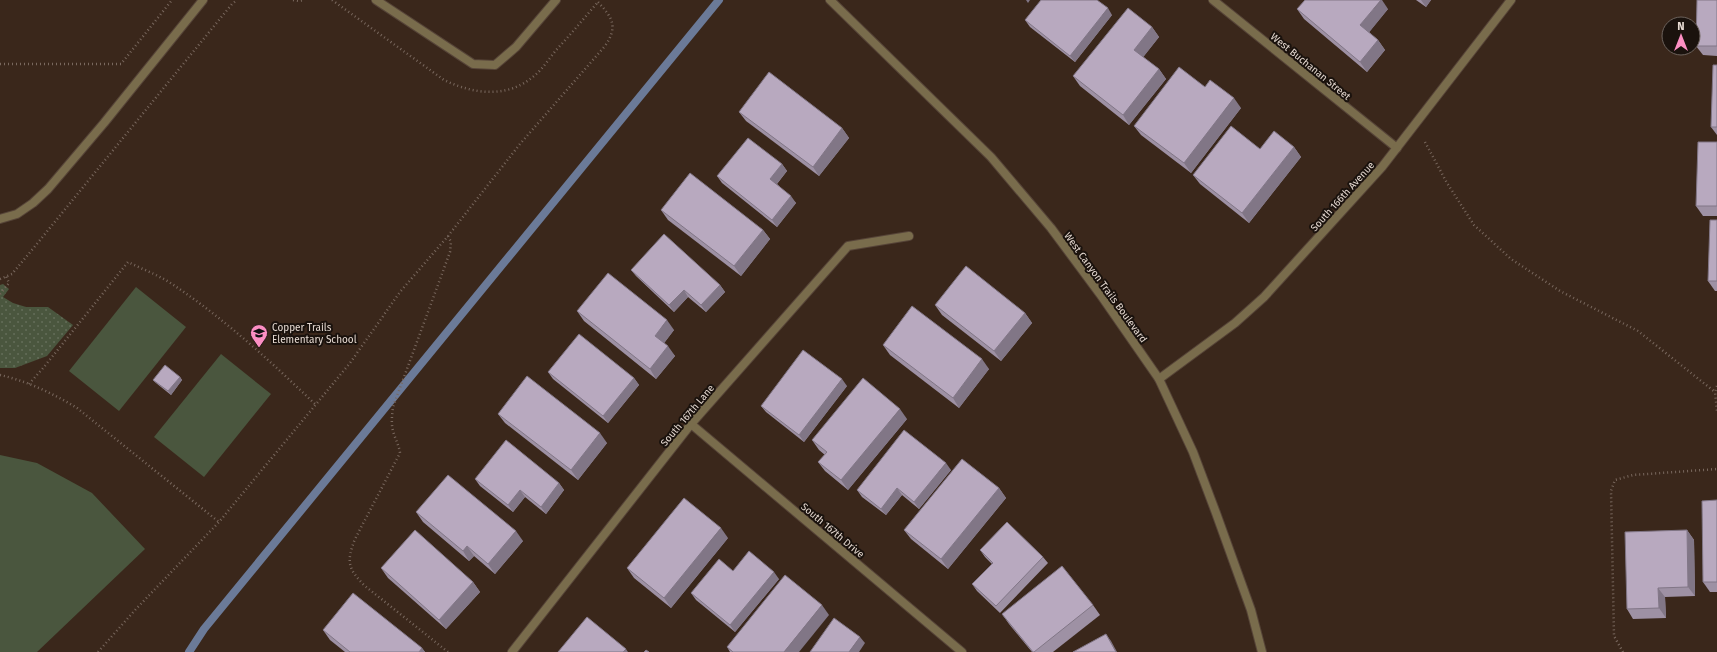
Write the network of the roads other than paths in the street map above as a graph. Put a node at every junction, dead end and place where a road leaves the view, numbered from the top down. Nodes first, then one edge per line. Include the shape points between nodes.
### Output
1 (203, 0) edge
2 (376, 0) edge
3 (556, 0) edge
4 (830, 0) edge
5 (1213, 0) edge
6 (1511, 0) edge
7 (1397, 148) junction
8 (0, 218) edge
9 (909, 236) dead end
10 (1159, 379) junction
11 (691, 424) junction
12 (512, 652) edge
13 (962, 652) edge
14 (1262, 652) edge

1 - 8 street via 48,188 17,214
2 - 3 street via 473,64 496,65 516,47
4 - 10 street, West Canyon Trails Boulevard via 991,156 1056,234
5 - 7 street, West Buchanan Street
6 - 7 street, South 166th Avenue
7 - 10 street, South 166th Avenue via 1264,297 1235,323
9 - 11 street, South 167th Lane via 848,246
10 - 14 street, West Canyon Trails Boulevard via 1193,452 1251,610
11 - 12 street, South 167th Lane
11 - 13 street, South 167th Drive

